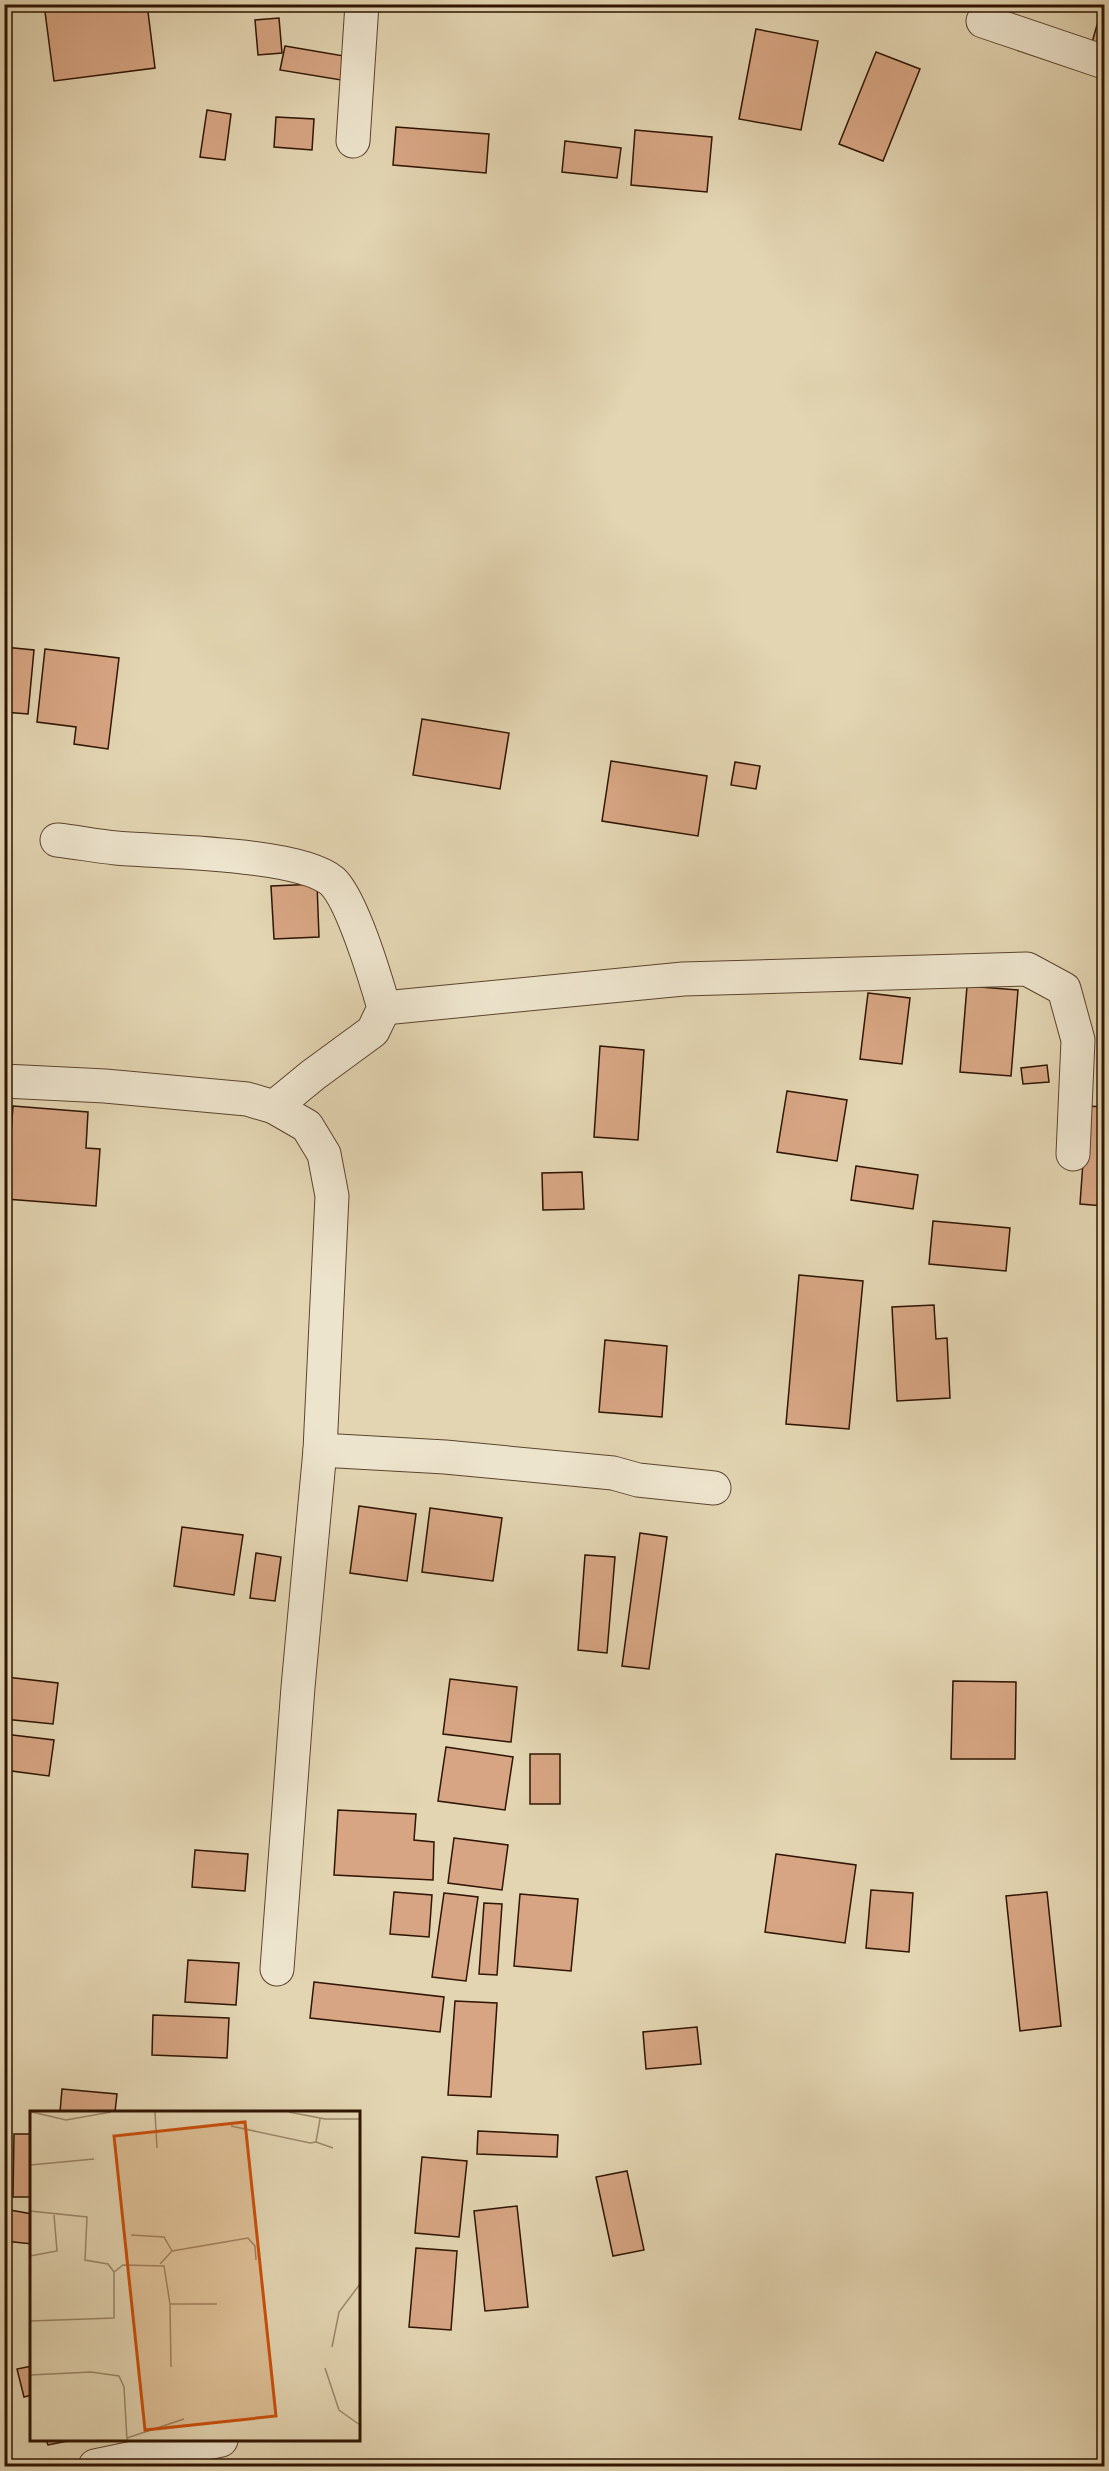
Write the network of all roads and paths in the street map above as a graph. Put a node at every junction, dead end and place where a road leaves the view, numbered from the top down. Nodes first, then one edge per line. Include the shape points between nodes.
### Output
1 (362, 4) edge
2 (983, 21) dead end
3 (1104, 62) edge
4 (353, 141) dead end
5 (57, 840) dead end
6 (384, 1008) junction
7 (4, 1081) edge
8 (274, 1107) junction
9 (1073, 1154) dead end
10 (320, 1450) junction
11 (714, 1488) dead end
12 (277, 1969) dead end
13 (212, 2441) edge
14 (95, 2466) edge

1 - 4 street
2 - 3 street
5 - 6 street via 302,866 332,882 351,912
6 - 8 street via 373,1032
6 - 9 street via 683,979 1027,969 1064,989 1078,1040
7 - 8 street via 247,1099
8 - 10 street via 308,1126 324,1154 332,1196
10 - 11 street via 613,1473 638,1480
10 - 12 street
13 - 14 street

